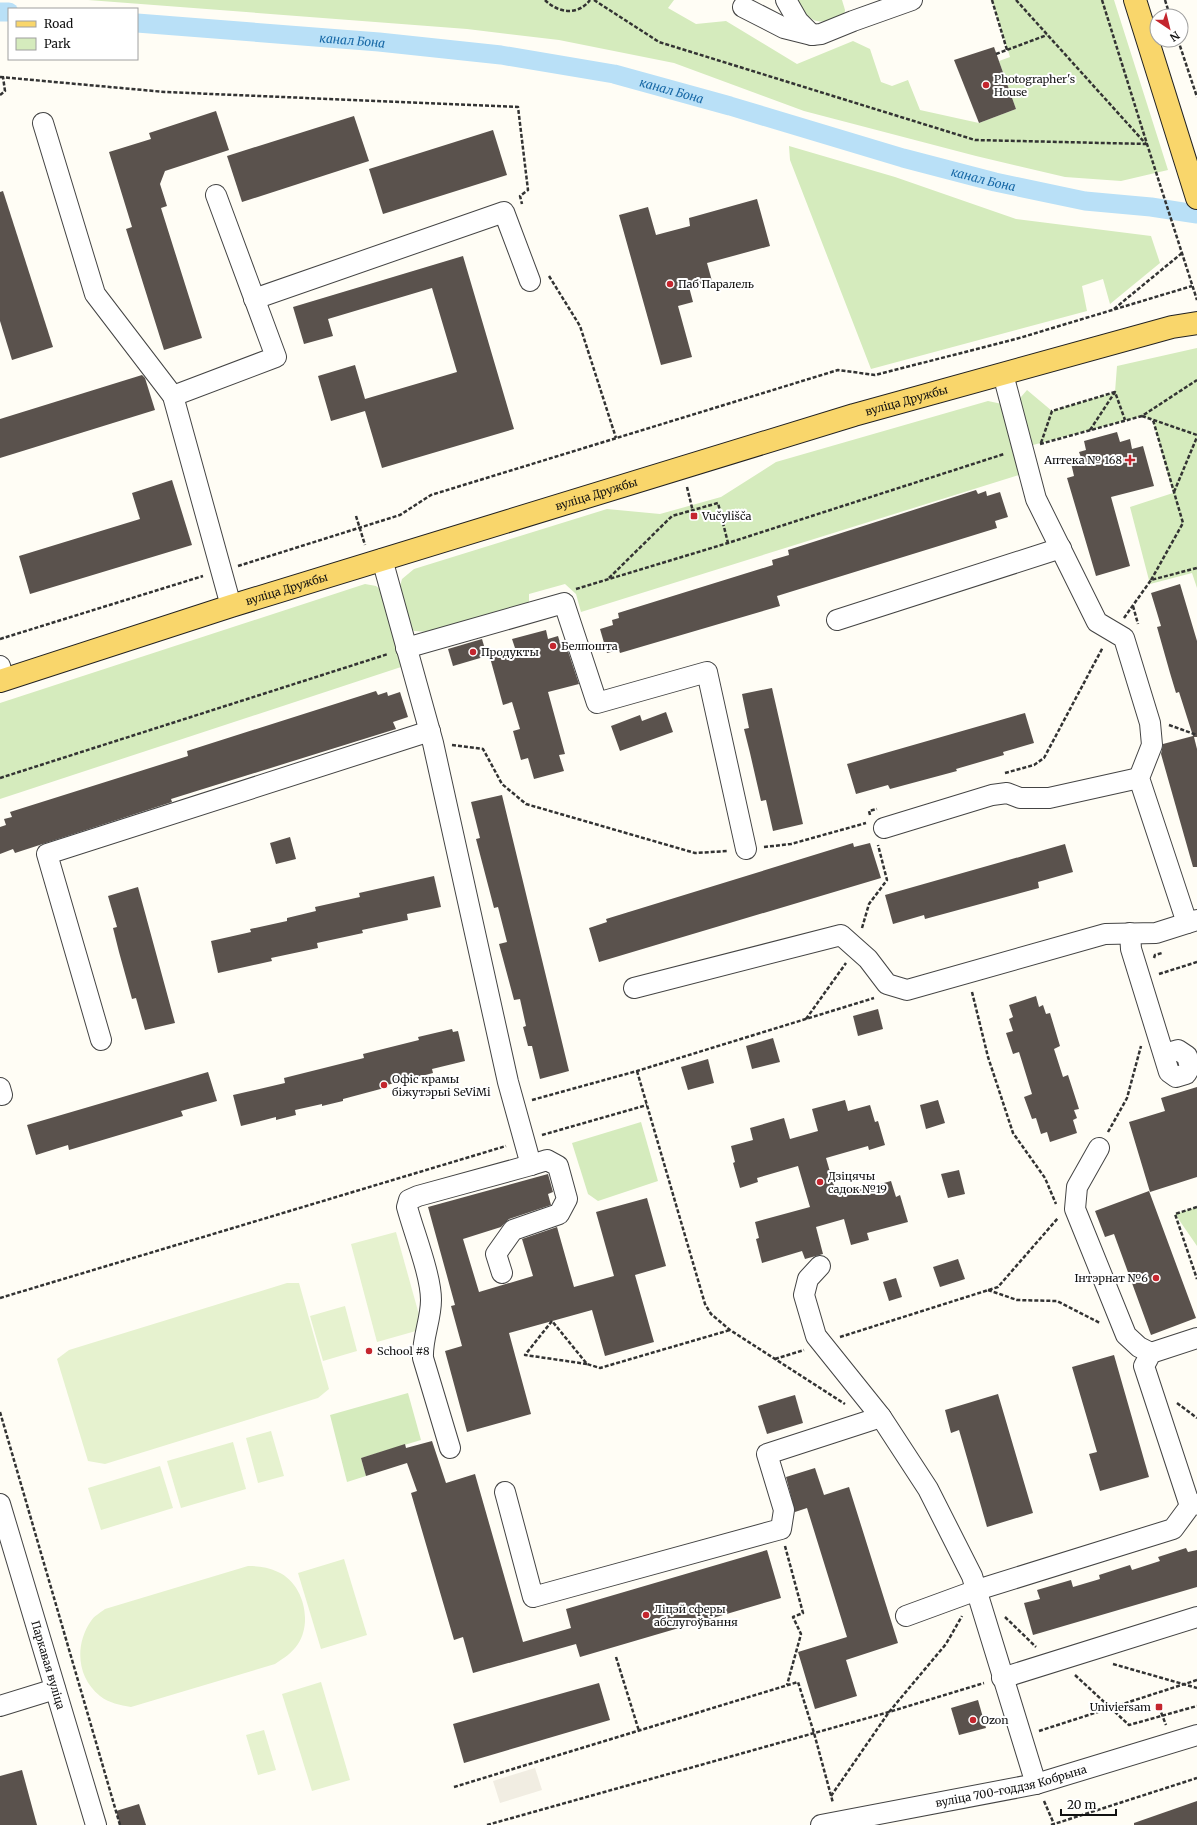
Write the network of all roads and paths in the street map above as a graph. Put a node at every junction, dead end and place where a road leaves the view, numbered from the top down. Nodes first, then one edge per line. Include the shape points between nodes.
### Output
1 (545, 0) edge
2 (590, 0) edge
3 (594, 0) edge
4 (786, 0) edge
5 (912, 0) edge
6 (992, 0) edge
7 (1016, 0) edge
8 (1102, 0) edge
9 (1136, 0) edge
10 (743, 7) dead end
11 (812, 35) junction
12 (1047, 35) junction
13 (1181, 48) edge
14 (1007, 50) junction
15 (996, 54) dead end
16 (1, 77) edge
17 (0, 95) edge
18 (1197, 97) edge
19 (43, 123) dead end
20 (1146, 144) junction
21 (216, 195) dead end
22 (1196, 195) edge
23 (524, 210) dead end
24 (1182, 253) junction
25 (546, 270) dead end
26 (530, 281) dead end
27 (1192, 286) junction
28 (254, 298) junction
29 (1197, 300) edge
30 (1113, 310) junction
31 (1197, 323) edge
32 (1003, 374) junction
33 (1197, 380) edge
34 (1115, 392) junction
35 (173, 396) junction
36 (1142, 416) junction
37 (1125, 420) junction
38 (1153, 420) junction
39 (1090, 430) junction
40 (1197, 436) edge
41 (616, 438) junction
42 (1041, 443) junction
43 (1022, 448) junction
44 (682, 467) junction
45 (1174, 493) junction
46 (693, 510) junction
47 (356, 516) dead end
48 (694, 516) dead end
49 (359, 528) junction
50 (728, 543) junction
51 (1061, 548) junction
52 (376, 561) junction
53 (1197, 568) edge
54 (222, 571) junction
55 (608, 579) junction
56 (1151, 580) junction
57 (564, 602) junction
58 (231, 606) junction
59 (837, 620) dead end
60 (1115, 632) junction
61 (0, 638) edge
62 (406, 648) junction
63 (1, 676) edge
64 (432, 737) junction
65 (1044, 758) dead end
66 (0, 778) edge
67 (1140, 778) junction
68 (878, 824) joint
69 (746, 849) junction
70 (1192, 922) edge
71 (1130, 933) junction
72 (1169, 950) dead end
73 (1154, 961) dead end
74 (1197, 962) edge
75 (1156, 968) dead end
76 (1158, 974) junction
77 (1142, 986) junction
78 (634, 988) dead end
79 (970, 988) dead end
80 (882, 995) dead end
81 (101, 1040) dead end
82 (1142, 1042) dead end
83 (1164, 1054) dead end
84 (637, 1071) junction
85 (514, 1105) junction
86 (647, 1105) junction
87 (524, 1140) junction
88 (1099, 1148) joint
89 (531, 1164) junction
90 (1197, 1207) edge
91 (1058, 1209) dead end
92 (1060, 1216) dead end
93 (820, 1266) dead end
94 (502, 1273) dead end
95 (1197, 1279) edge
96 (988, 1290) junction
97 (0, 1298) edge
98 (1107, 1327) dead end
99 (730, 1330) junction
100 (1197, 1338) edge
101 (821, 1343) junction
102 (1151, 1353) junction
103 (775, 1359) junction
104 (587, 1364) junction
105 (1174, 1399) dead end
106 (0, 1412) edge
107 (1197, 1418) edge
108 (876, 1419) junction
109 (450, 1448) dead end
110 (505, 1492) dead end
111 (0, 1504) edge
112 (1194, 1505) edge
113 (781, 1529) junction
114 (973, 1591) junction
115 (906, 1616) dead end
116 (1005, 1617) dead end
117 (1197, 1617) edge
118 (616, 1657) dead end
119 (1059, 1660) junction
120 (1109, 1662) dead end
121 (1002, 1678) junction
122 (1197, 1680) edge
123 (1184, 1684) junction
124 (787, 1686) junction
125 (1197, 1688) edge
126 (55, 1689) junction
127 (0, 1706) edge
128 (1197, 1706) edge
129 (1110, 1708) junction
130 (889, 1712) junction
131 (638, 1731) junction
132 (814, 1733) junction
133 (1197, 1735) edge
134 (1021, 1736) junction
135 (1197, 1778) edge
136 (1036, 1784) junction
137 (454, 1787) dead end
138 (831, 1796) junction
139 (830, 1824) edge
140 (96, 1825) edge
141 (120, 1825) edge
142 (487, 1825) edge
143 (1052, 1825) edge

1 - 2 path via 560,10 570,11 579,10
3 - 20 path via 659,42 975,140
4 - 11 street via 798,21
5 - 11 street via 821,34
6 - 14 path
7 - 12 path
8 - 20 path
9 - 22 main road
10 - 11 street via 784,28
12 - 14 path
12 - 20 path
13 - 18 path
14 - 15 path
16 - 17 path via 4,91
16 - 23 path via 165,92 518,107 528,190 520,196
19 - 35 street via 95,294
20 - 24 path
21 - 28 street
24 - 27 path
24 - 30 path
25 - 41 path via 580,326
26 - 28 street via 504,212
27 - 29 path
27 - 30 path
28 - 35 street via 276,357
30 - 41 path via 875,375 838,370
31 - 32 main road, вуліца Дружбы via 1172,327
32 - 43 street
32 - 44 main road, вуліца Дружбы via 854,414
33 - 36 path
34 - 37 path
34 - 39 path
34 - 42 path via 1052,411
35 - 54 street
36 - 37 path
36 - 38 path
37 - 39 path
38 - 40 path
38 - 45 path
39 - 42 path
40 - 45 path
41 - 49 path via 431,495 400,515
42 - 43 path
43 - 50 path
43 - 51 street via 1036,499
44 - 46 path
44 - 52 main road, вуліца Дружбы
45 - 56 path via 1183,523
46 - 48 path
46 - 50 path via 718,503
46 - 55 path via 672,516
47 - 49 path
49 - 52 path
49 - 54 path
50 - 55 path
51 - 59 street
51 - 60 street via 1098,622
52 - 58 main road, вуліца Дружбы
52 - 62 street
53 - 56 path
54 - 58 street
54 - 61 path
55 - 57 path via 572,591
56 - 60 path
57 - 62 street
57 - 69 street via 597,703 707,672
58 - 63 main road, вуліца Дружбы
60 - 65 path via 1102,648
60 - 67 street via 1124,638 1150,723 1152,745
62 - 64 street
62 - 66 path
64 - 69 path via 483,749 502,784 526,804 696,853
64 - 81 street via 48,854
64 - 85 street
67 - 68 street via 1049,798 1020,798 1007,793 992,795
67 - 70 street
68 - 69 path via 791,844
70 - 71 street via 1156,933
71 - 77 street via 1131,950
71 - 78 street via 1105,934 907,990 887,984 868,959 841,935
72 - 73 path via 1155,955
74 - 76 path
75 - 76 path
76 - 77 path via 1160,981
77 - 83 street
79 - 91 path via 988,1057 1013,1134 1045,1178
80 - 84 path
82 - 88 path via 1126,1098
84 - 85 path
84 - 86 path
85 - 87 street
86 - 87 path
86 - 99 path via 705,1304 711,1314
87 - 89 street
87 - 97 path
88 - 102 street via 1077,1187 1075,1209 1126,1335 1139,1347
89 - 94 street via 547,1160 558,1166 567,1199 559,1214 513,1230 496,1254
89 - 109 street via 418,1196 409,1200 406,1208 431,1288 423,1358
90 - 95 path via 1175,1214
92 - 96 path via 998,1287
93 - 101 street via 808,1279 804,1295 816,1336
96 - 98 path via 1017,1300 1057,1301
96 - 101 path
99 - 103 path
99 - 104 path via 600,1368
100 - 102 street
101 - 103 path
101 - 108 street
102 - 112 street via 1144,1366
103 - 108 path
104 - 104 path via 552,1321 525,1355 564,1360
105 - 107 path
106 - 141 path
108 - 113 street via 767,1454 784,1510
108 - 114 street via 928,1489 972,1576
110 - 113 street via 532,1597
111 - 126 street, Паркавая вуліца
112 - 114 street via 1173,1529
113 - 124 path via 803,1613 793,1617 801,1634
114 - 115 street
114 - 121 street
114 - 130 path via 971,1601 946,1644
116 - 119 path via 1038,1649
117 - 119 street
118 - 131 path
119 - 121 street
119 - 129 path
120 - 123 path
121 - 130 path
121 - 134 street
122 - 123 path
123 - 125 path
123 - 129 path
124 - 131 path
124 - 132 path via 798,1682
126 - 127 street
126 - 140 street, Паркавая вуліца
128 - 129 path via 1128,1725
129 - 134 path
130 - 132 path
130 - 138 path
131 - 137 path
132 - 138 path
132 - 142 path
133 - 136 street, вуліца 700-годдзя Кобрына
134 - 136 street
135 - 143 path
136 - 139 street, вуліца 700-годдзя Кобрына
136 - 143 path
138 - 139 path

